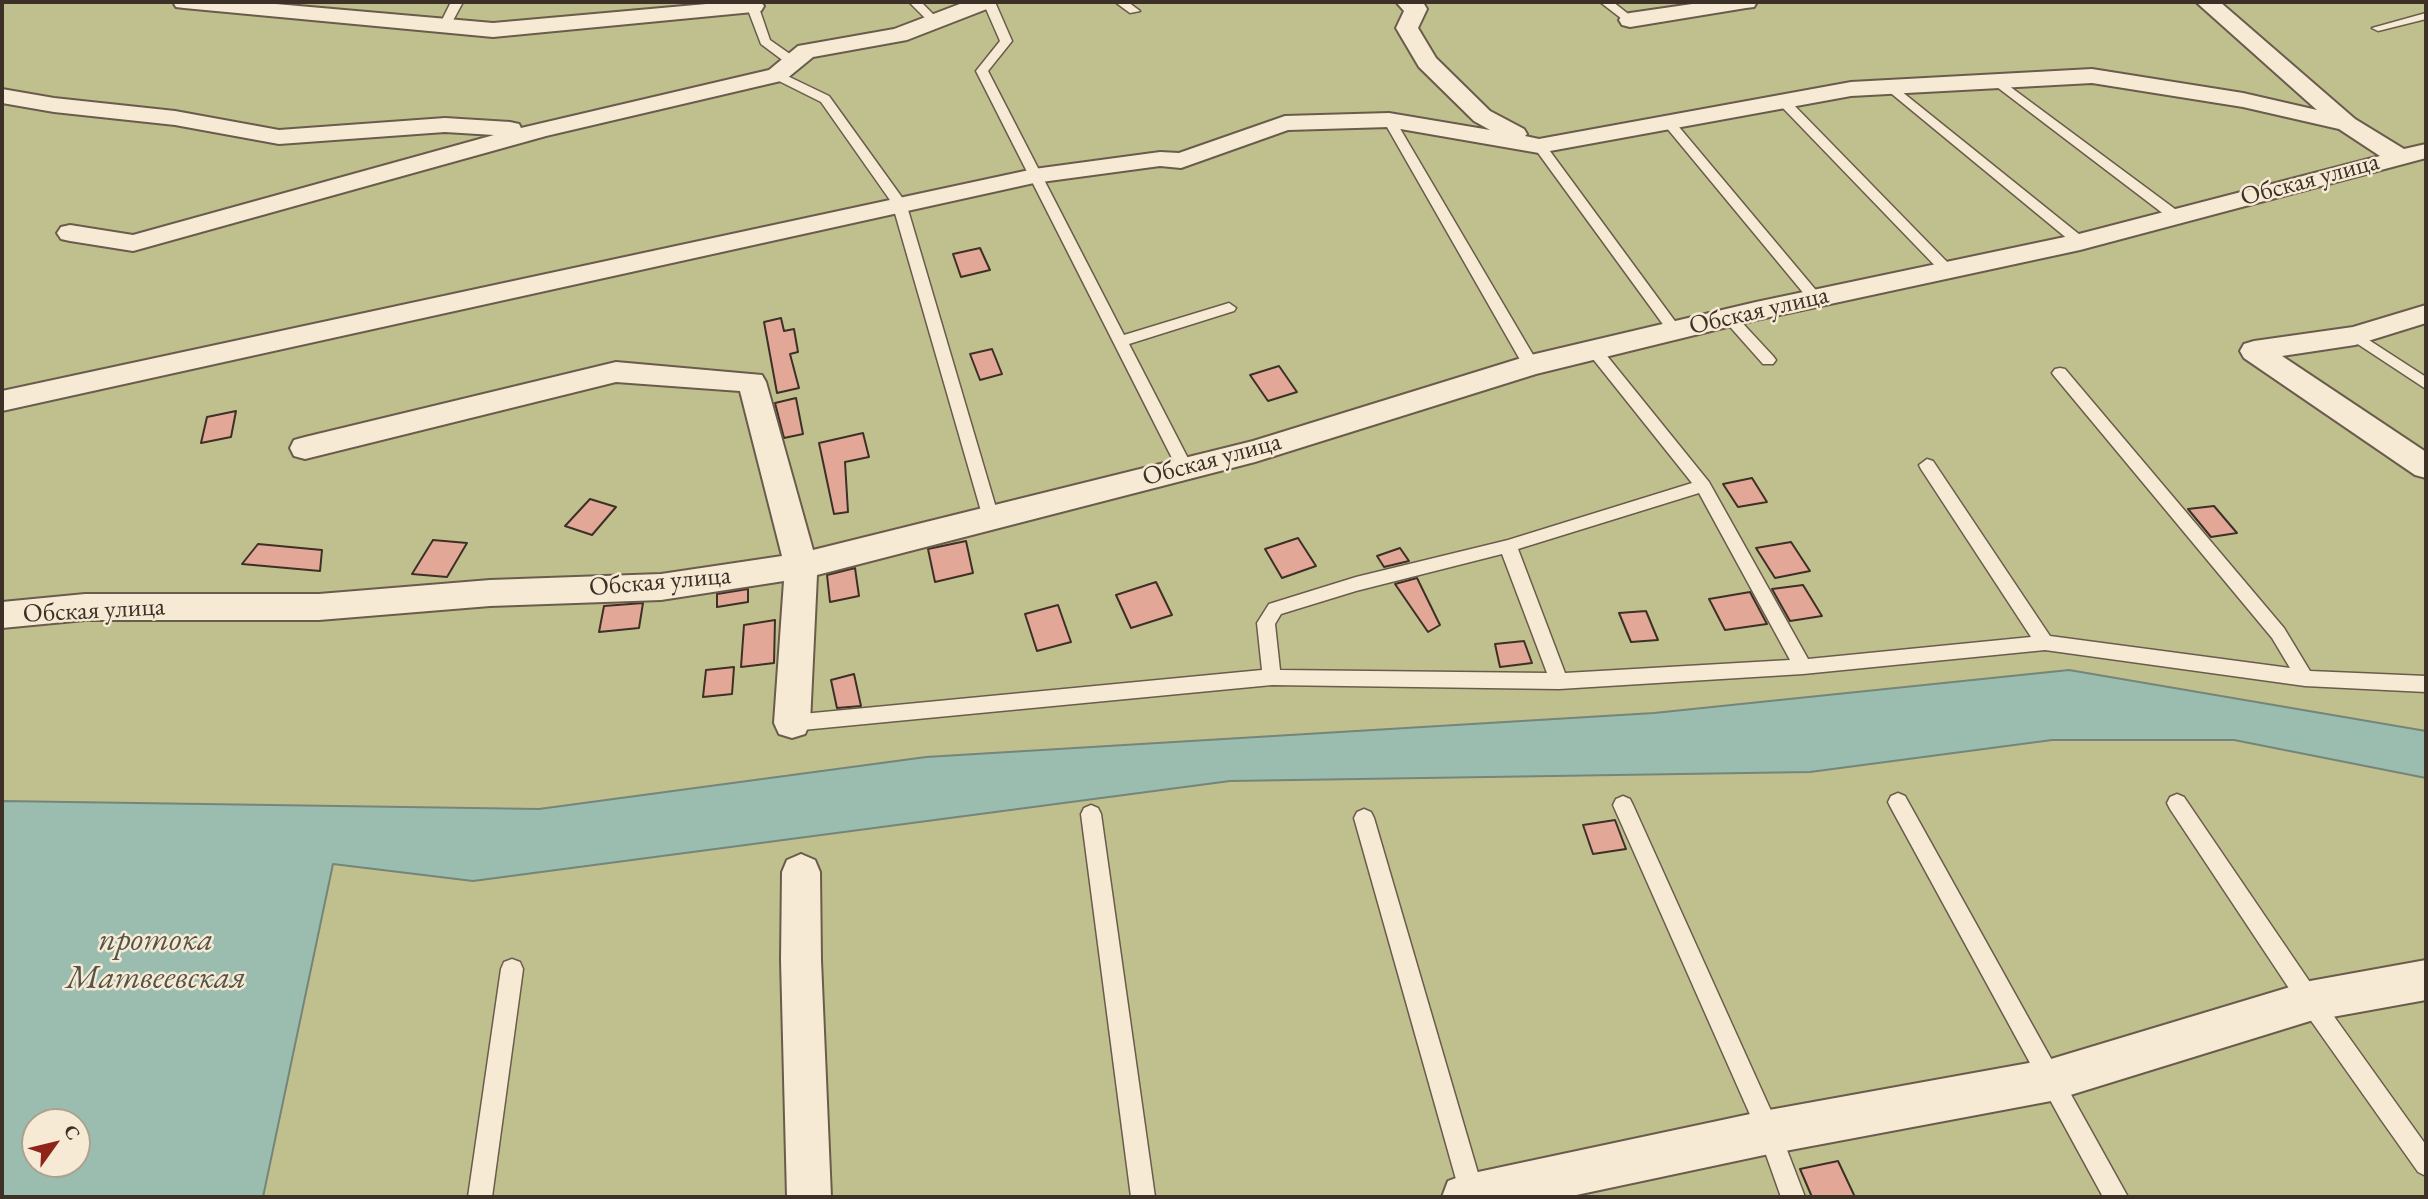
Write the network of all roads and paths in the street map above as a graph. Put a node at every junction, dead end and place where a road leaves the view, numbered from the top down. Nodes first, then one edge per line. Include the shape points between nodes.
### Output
1 (184, 2) edge
2 (457, 2) edge
3 (915, 2) edge
4 (986, 2) edge
5 (1121, 2) edge
6 (1407, 2) edge
7 (1606, 2) edge
8 (1746, 2) edge
9 (2207, 2) edge
10 (752, 4) edge
11 (273, 6) edge
12 (1134, 11) dead end
13 (2426, 16) edge
14 (1630, 20) joint
15 (934, 21) junction
16 (445, 26) junction
17 (2378, 28) dead end
18 (785, 69) junction
19 (1997, 81) junction
20 (1891, 87) junction
21 (2, 96) edge
22 (1784, 102) junction
23 (1388, 120) junction
24 (1670, 124) junction
25 (2347, 124) junction
26 (540, 130) junction
27 (1539, 146) junction
28 (2413, 154) edge
29 (1034, 176) junction
30 (899, 203) junction
31 (2174, 215) junction
32 (70, 233) dead end
33 (2080, 242) junction
34 (1947, 270) junction
35 (1815, 298) junction
36 (1229, 308) dead end
37 (2426, 314) edge
38 (1730, 317) junction
39 (1675, 331) junction
40 (2355, 336) junction
41 (1119, 342) junction
42 (1594, 350) junction
43 (1768, 360) dead end
44 (1531, 365) junction
45 (2060, 373) dead end
46 (2426, 384) edge
47 (2, 401) edge
48 (304, 448) dead end
49 (1927, 466) dead end
50 (2426, 467) edge
51 (1185, 468) junction
52 (1703, 486) junction
53 (991, 518) junction
54 (1508, 547) junction
55 (801, 566) junction
56 (2, 615) edge
57 (2045, 643) junction
58 (1803, 667) junction
59 (1272, 677) junction
60 (2305, 678) junction
61 (1559, 681) junction
62 (2426, 684) edge
63 (792, 723) joint
64 (1898, 802) dead end
65 (2176, 803) dead end
66 (1623, 805) dead end
67 (1091, 814) dead end
68 (1364, 818) dead end
69 (801, 872) dead end
70 (512, 969) dead end
71 (2426, 980) edge
72 (2310, 1001) junction
73 (2051, 1080) junction
74 (1769, 1132) junction
75 (2426, 1164) edge
76 (480, 1197) edge
77 (809, 1197) edge
78 (1143, 1197) edge
79 (1470, 1197) edge
80 (1793, 1197) edge
81 (2116, 1197) edge

1 - 11 street
2 - 16 lane
3 - 15 lane
4 - 15 street
4 - 29 lane via 1006,41 982,71
5 - 12 lane
6 - 27 street via 1416,9 1407,28 1427,62 1482,116
7 - 14 lane
8 - 14 street
9 - 25 street
10 - 16 street via 493,30
10 - 18 lane via 765,42
11 - 16 street
13 - 17 lane
15 - 18 street via 899,35 806,51
18 - 26 street
18 - 30 lane via 825,100
19 - 20 street
19 - 25 street via 2092,76 2243,100
19 - 31 lane
20 - 22 street via 1851,89
20 - 33 lane
21 - 26 street via 175,118 279,137 445,125
22 - 24 street
22 - 34 lane
23 - 27 street
23 - 29 street via 1285,123 1181,161 1160,159
23 - 44 lane
24 - 27 street
24 - 35 lane
25 - 28 street
26 - 32 street via 133,243
27 - 39 lane
28 - 31 street, Обская улица
29 - 30 street
29 - 41 lane
30 - 47 street
30 - 53 lane
31 - 33 street, Обская улица
33 - 34 street, Обская улица
34 - 35 street, Обская улица
35 - 38 street, Обская улица
36 - 41 lane
37 - 40 street
38 - 39 street, Обская улица
38 - 43 lane
39 - 42 street, Обская улица
40 - 46 lane
40 - 50 street via 2254,351
41 - 51 lane
42 - 44 street, Обская улица
42 - 52 lane
44 - 51 street, Обская улица
45 - 60 lane via 2278,633
48 - 55 street via 616,372 752,382
49 - 57 lane
51 - 53 street, Обская улица
52 - 54 lane
52 - 58 lane
53 - 55 street, Обская улица
54 - 59 lane via 1275,609 1266,623
54 - 61 lane
55 - 56 street, Обская улица via 661,587 490,593 319,607 85,607
55 - 63 street
57 - 58 lane
57 - 60 lane
58 - 61 lane
59 - 61 lane
59 - 63 lane
60 - 62 lane
64 - 73 lane
65 - 72 lane
66 - 74 lane
67 - 78 lane
68 - 79 lane
69 - 77 street
70 - 76 lane
71 - 72 street
72 - 73 street
72 - 75 lane
73 - 74 street
73 - 81 lane
74 - 79 street
74 - 80 lane

